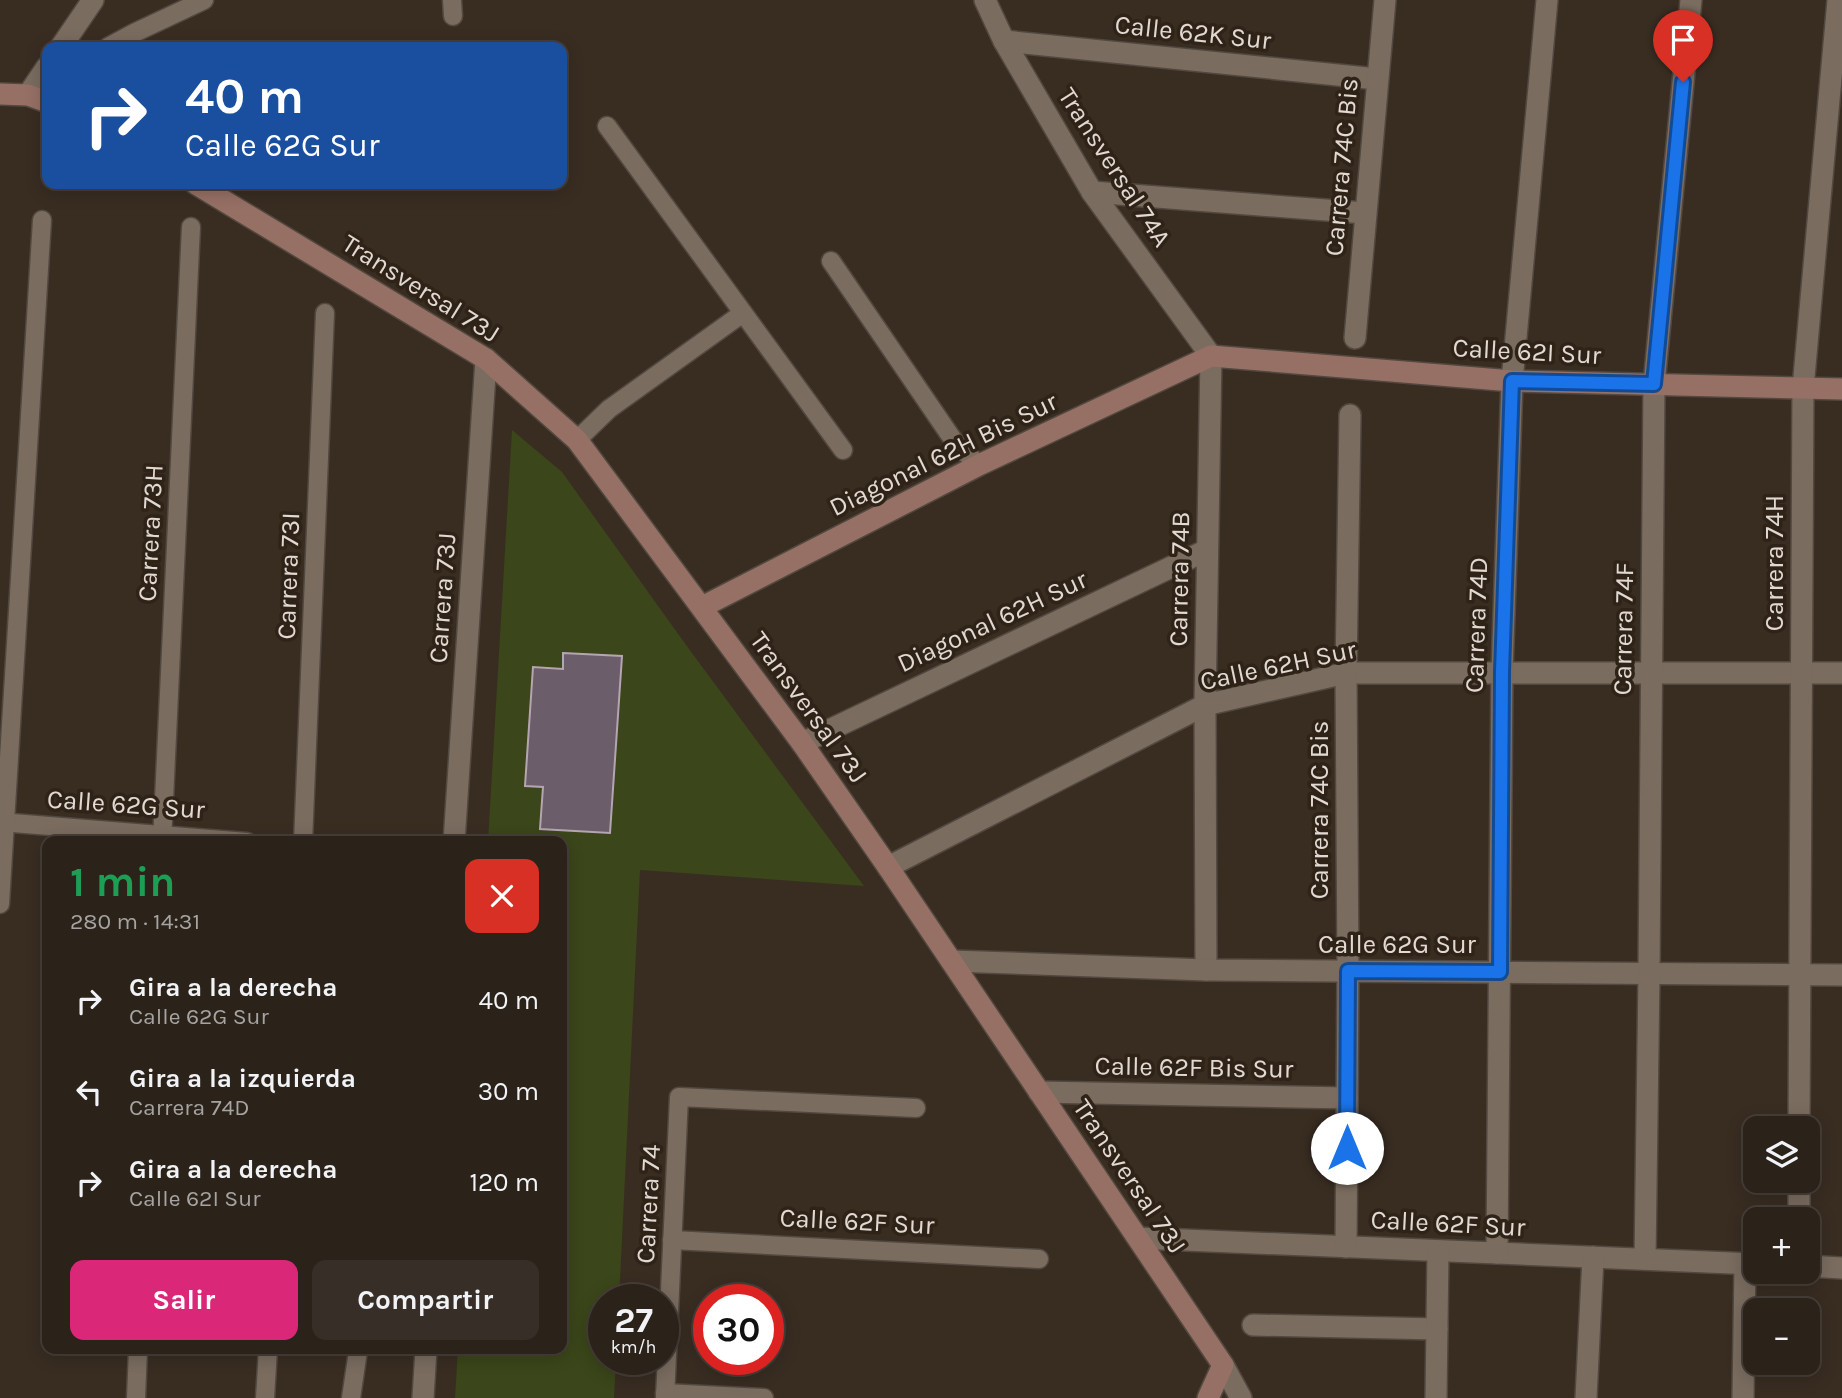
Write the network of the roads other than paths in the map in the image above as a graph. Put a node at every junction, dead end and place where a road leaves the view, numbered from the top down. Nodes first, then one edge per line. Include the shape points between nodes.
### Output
1 (93, 0) edge
2 (204, 0) edge
3 (985, 0) edge
4 (1385, 0) edge
5 (1547, 0) edge
6 (1691, 0) edge
7 (1838, 0) edge
8 (1004, 41) junction
9 (64, 42) edge
10 (117, 42) edge
11 (1377, 79) junction
12 (0, 94) edge
13 (42, 100) edge
14 (607, 126) dead end
15 (204, 189) edge
16 (1092, 192) junction
17 (1366, 212) junction
18 (42, 220) dead end
19 (191, 227) dead end
20 (831, 261) dead end
21 (325, 313) dead end
22 (743, 313) junction
23 (1354, 338) dead end
24 (1211, 356) junction
25 (486, 359) junction
26 (1512, 381) junction
27 (1654, 384) junction
28 (1803, 388) junction
29 (1842, 389) edge
30 (1350, 415) dead end
31 (577, 440) junction
32 (843, 450) dead end
33 (979, 465) junction
34 (1207, 550) junction
35 (702, 607) junction
36 (1502, 672) junction
37 (1651, 672) junction
38 (1346, 673) junction
39 (1801, 673) junction
40 (1842, 673) edge
41 (1205, 705) junction
42 (802, 743) junction
43 (3, 822) edge
44 (142, 836) edge
45 (162, 836) edge
46 (303, 836) edge
47 (454, 836) edge
48 (888, 867) junction
49 (0, 904) edge
50 (951, 961) junction
51 (1206, 970) junction
52 (1348, 971) junction
53 (1500, 972) junction
54 (1649, 974) junction
55 (1800, 975) junction
56 (1842, 975) edge
57 (1040, 1092) junction
58 (1347, 1098) junction
59 (916, 1108) dead end
60 (1799, 1116) edge
61 (1138, 1238) junction
62 (672, 1240) junction
63 (1346, 1247) junction
64 (1438, 1251) junction
65 (1497, 1253) junction
66 (1593, 1257) junction
67 (1039, 1259) dead end
68 (1645, 1259) junction
69 (1743, 1264) edge
70 (1820, 1267) edge
71 (1842, 1268) edge
72 (1749, 1284) edge
73 (1254, 1325) dead end
74 (1437, 1329) junction
75 (138, 1354) edge
76 (268, 1354) edge
77 (358, 1354) edge
78 (426, 1354) edge
79 (1223, 1365) junction
80 (665, 1396) edge
81 (136, 1398) edge
82 (265, 1398) edge
83 (351, 1398) edge
84 (423, 1398) edge
85 (764, 1398) edge
86 (1208, 1398) edge
87 (1241, 1398) edge
88 (1436, 1398) edge
89 (1586, 1398) edge
90 (1742, 1398) edge

1 - 9 street
2 - 10 lane
3 - 8 street, Transversal 74A
4 - 11 street, Carrera 74C Bis
5 - 26 street, Carrera 74D
6 - 27 street, Carrera 74F
7 - 28 street, Carrera 74H
8 - 11 street, Calle 62K Sur
8 - 16 street, Transversal 74A
11 - 17 street, Carrera 74C Bis
12 - 13 street
14 - 22 lane
15 - 25 street, Transversal 73J
16 - 17 street
16 - 24 street, Transversal 74A
17 - 23 street, Carrera 74C Bis
18 - 43 lane
19 - 45 lane, Carrera 73H
20 - 33 lane via 956,444
21 - 46 lane, Carrera 73I
22 - 31 lane via 609,409
22 - 32 lane
24 - 26 street, Calle 62I Sur
24 - 33 street, Diagonal 62H Bis Sur
24 - 34 street, Carrera 74B
25 - 31 street, Transversal 73J
25 - 47 street, Carrera 73J
26 - 27 street, Calle 62I Sur
26 - 36 street, Carrera 74D
27 - 28 street, Calle 62I Sur
27 - 37 street, Carrera 74F
28 - 29 street, Calle 62I Sur
28 - 39 street, Carrera 74H
30 - 38 street, Carrera 74C Bis
31 - 35 street, Transversal 73J
33 - 35 street, Diagonal 62H Bis Sur
34 - 41 street, Carrera 74B
34 - 42 street, Diagonal 62H Sur
35 - 42 street, Transversal 73J
36 - 37 street, Calle 62H Sur
36 - 38 street, Calle 62H Sur
36 - 53 street, Carrera 74D
37 - 39 street, Calle 62H Sur
37 - 54 street, Carrera 74F
38 - 41 street, Calle 62H Sur
38 - 52 street, Carrera 74C Bis
39 - 40 street, Calle 62H Sur
39 - 55 street, Carrera 74H
41 - 48 street, Calle 62H Sur
41 - 51 street, Carrera 74B
42 - 48 street, Transversal 73J
43 - 44 lane, Calle 62G Sur
43 - 49 lane
48 - 50 street, Transversal 73J
50 - 51 street, Calle 62G Sur
50 - 57 street, Transversal 73J
51 - 52 street, Calle 62G Sur
52 - 53 street, Calle 62G Sur
52 - 58 street, Carrera 74C Bis
53 - 54 street, Calle 62G Sur
53 - 65 street, Carrera 74D
54 - 55 street, Calle 62G Sur
54 - 68 street, Carrera 74F
55 - 56 street, Calle 62G Sur
55 - 60 street, Carrera 74H
57 - 58 street, Calle 62F Bis Sur
57 - 61 street, Transversal 73J
58 - 63 street, Carrera 74C Bis
59 - 62 lane, Carrera 74 via 679,1097
61 - 63 street, Calle 62F Sur
61 - 79 street, Transversal 73J
62 - 67 lane, Calle 62F Sur
62 - 80 lane, Carrera 74
63 - 64 street, Calle 62F Sur
64 - 65 street, Calle 62F Sur
64 - 74 street
65 - 66 street, Calle 62F Sur
66 - 68 street, Calle 62F Sur
66 - 89 street
68 - 69 street, Calle 62F Sur
70 - 71 street
72 - 90 street
73 - 74 street
74 - 88 street
75 - 81 lane
76 - 82 lane
77 - 83 lane
78 - 84 street
79 - 86 street
79 - 87 street, Transversal 73J
80 - 85 lane

